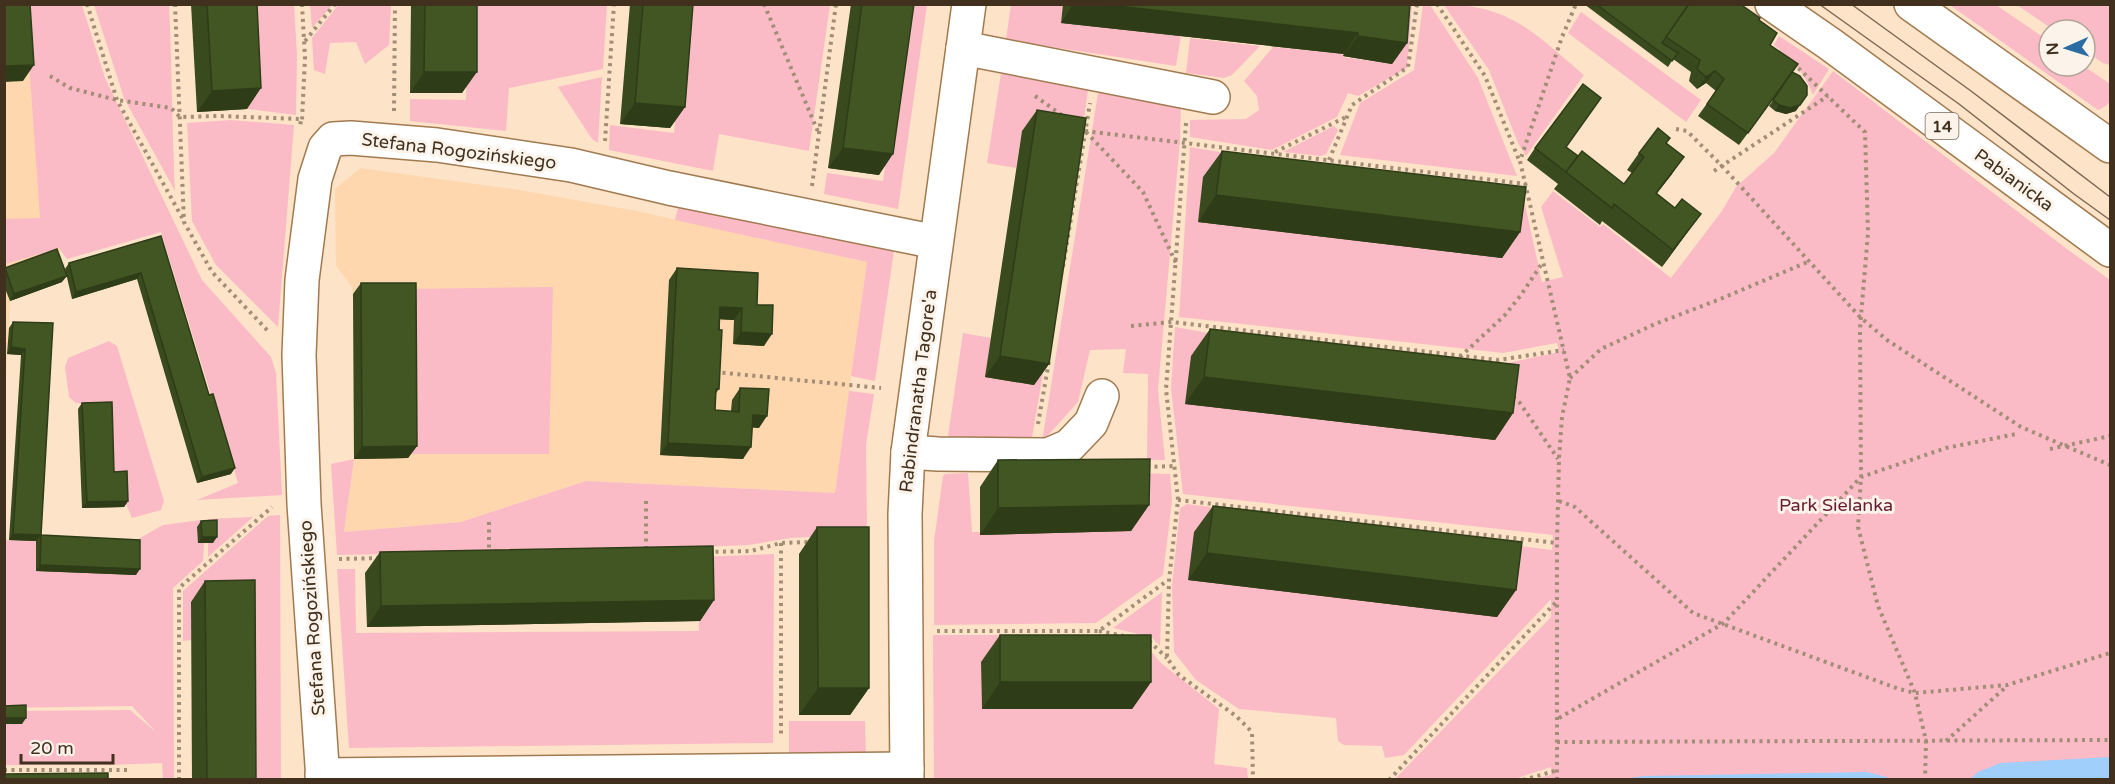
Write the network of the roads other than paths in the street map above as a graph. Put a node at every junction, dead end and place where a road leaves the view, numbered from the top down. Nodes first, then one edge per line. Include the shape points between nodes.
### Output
1 (969, 4) edge
2 (1772, 4) edge
3 (1911, 4) edge
4 (963, 48) junction
5 (1200, 95) road end
6 (2106, 136) edge
7 (936, 242) junction
8 (2110, 250) edge
9 (1102, 396) dead end
10 (908, 452) junction
11 (907, 774) edge
12 (323, 777) edge

1 - 4 street, Rabindranatha Tagore'a
2 - 8 street, Pabianicka / 14
3 - 6 street
4 - 5 street
4 - 7 street, Rabindranatha Tagore'a
7 - 10 street, Rabindranatha Tagore'a
7 - 12 street, Stefana Rogozińskiego via 571,165 437,145 333,139 324,148 315,179 302,280 299,354 304,504
9 - 10 street via 1091,423 1070,446 1048,455
10 - 11 street, Rabindranatha Tagore'a
11 - 12 street via 781,769

